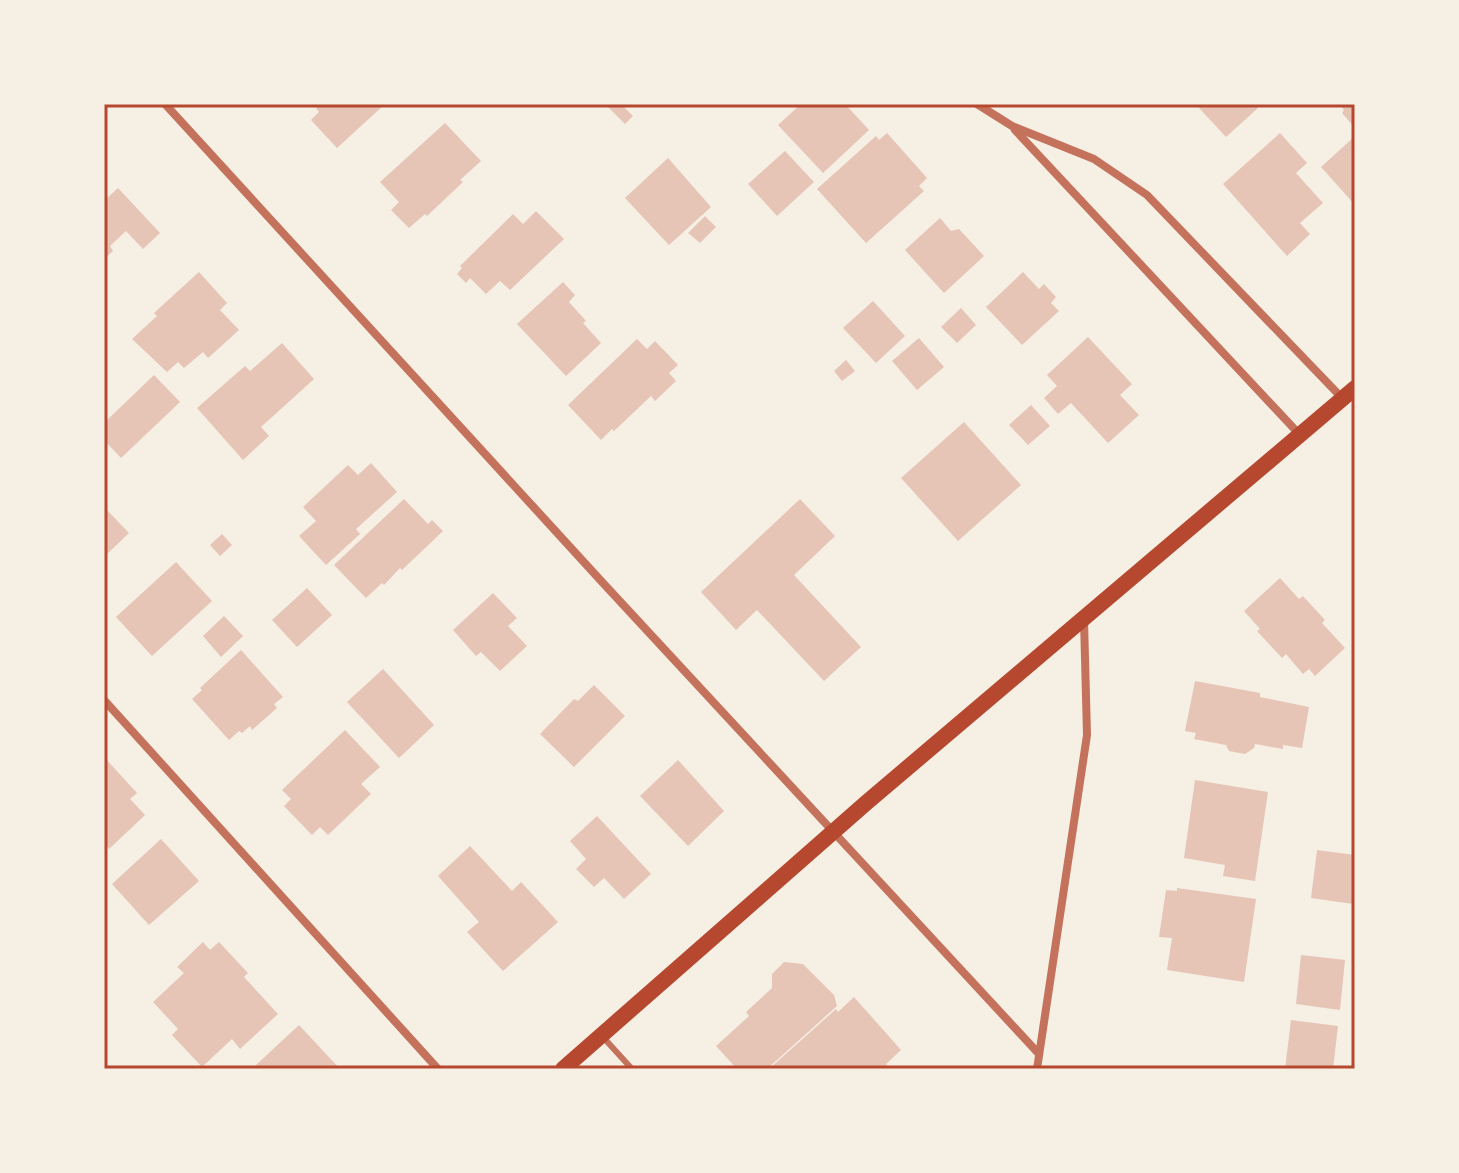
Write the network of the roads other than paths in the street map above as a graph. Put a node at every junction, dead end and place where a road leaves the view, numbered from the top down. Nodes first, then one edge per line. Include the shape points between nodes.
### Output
1 (165, 104) edge
2 (977, 104) edge
3 (1012, 126) junction
4 (1349, 394) edge
5 (1300, 435) junction
6 (1084, 620) junction
7 (104, 700) edge
8 (832, 832) junction
9 (602, 1035) junction
10 (1039, 1054) junction
11 (438, 1069) edge
12 (563, 1069) edge
13 (632, 1069) edge
14 (1037, 1069) edge

1 - 8 street
2 - 3 street
3 - 4 street via 1094,159 1147,195
3 - 5 street
4 - 5 main road
5 - 6 main road
6 - 8 main road
6 - 10 street via 1087,735
7 - 11 street
8 - 9 main road
8 - 10 street
9 - 12 main road
9 - 13 lane
10 - 14 street

